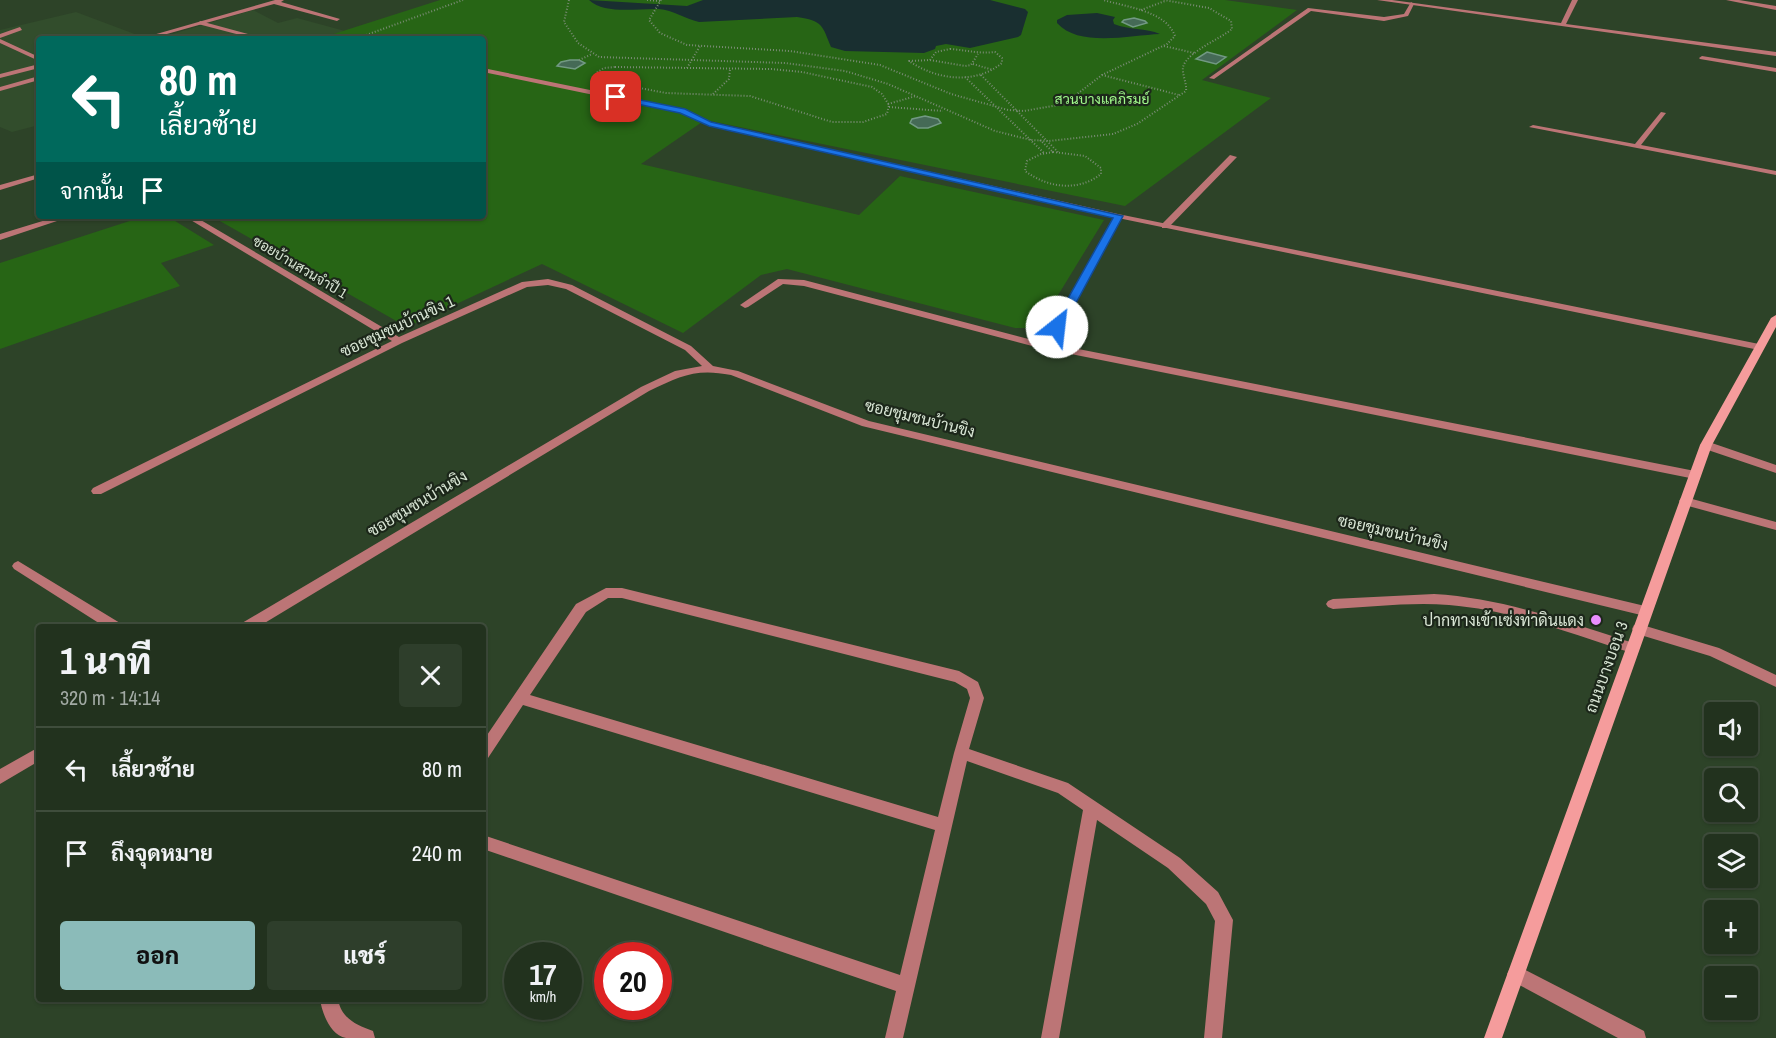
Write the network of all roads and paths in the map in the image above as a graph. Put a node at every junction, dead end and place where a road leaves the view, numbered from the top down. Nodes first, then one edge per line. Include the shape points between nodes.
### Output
1 (463, 0) edge
2 (569, 0) edge
3 (647, 0) edge
4 (661, 0) edge
5 (1103, 0) edge
6 (1165, 0) edge
7 (1380, 0) edge
8 (1575, 0) edge
9 (1729, 0) edge
10 (278, 1) edge
11 (1419, 3) edge
12 (1411, 4) junction
13 (1776, 8) edge
14 (1141, 10) junction
15 (337, 19) dead end
16 (200, 23) junction
17 (1563, 24) junction
18 (20, 29) dead end
19 (0, 36) edge
20 (153, 36) edge
21 (247, 36) edge
22 (363, 36) edge
23 (0, 42) edge
24 (1163, 45) junction
25 (700, 46) junction
26 (1195, 53) junction
27 (592, 54) junction
28 (978, 54) junction
29 (1776, 54) edge
30 (36, 58) edge
31 (1702, 58) dead end
32 (579, 60) dead end
33 (692, 60) junction
34 (930, 60) junction
35 (972, 63) junction
36 (36, 67) edge
37 (687, 69) junction
38 (730, 69) junction
39 (993, 70) junction
40 (1776, 70) edge
41 (486, 71) edge
42 (980, 74) junction
43 (1102, 75) junction
44 (0, 76) edge
45 (965, 76) junction
46 (1212, 78) dead end
47 (36, 79) edge
48 (0, 89) edge
49 (712, 96) junction
50 (915, 96) junction
51 (1180, 96) junction
52 (889, 105) junction
53 (999, 108) junction
54 (944, 111) junction
55 (1017, 111) junction
56 (1663, 113) dead end
57 (1533, 127) dead end
58 (1031, 140) junction
59 (1040, 140) junction
60 (1047, 140) junction
61 (1637, 146) junction
62 (1053, 152) junction
63 (1059, 152) junction
64 (1045, 153) junction
65 (1233, 157) dead end
66 (1776, 173) edge
67 (36, 177) edge
68 (0, 188) edge
69 (1118, 216) junction
70 (58, 219) edge
71 (193, 219) edge
72 (1165, 226) junction
73 (0, 237) edge
74 (745, 304) dead end
75 (1776, 318) edge
76 (399, 341) junction
77 (1047, 346) junction
78 (1759, 347) junction
79 (710, 368) junction
80 (1707, 445) junction
81 (1776, 469) edge
82 (1695, 475) junction
83 (97, 491) dead end
84 (1685, 501) junction
85 (1776, 526) edge
86 (18, 566) dead end
87 (1333, 604) dead end
88 (1645, 611) junction
89 (110, 624) edge
90 (252, 624) edge
91 (1639, 629) junction
92 (1632, 648) junction
93 (1776, 681) edge
94 (520, 698) junction
95 (486, 749) edge
96 (961, 753) junction
97 (36, 755) edge
98 (0, 777) edge
99 (1092, 806) junction
100 (944, 826) junction
101 (486, 843) edge
102 (1516, 974) junction
103 (906, 986) junction
104 (329, 1002) edge
105 (366, 1038) edge
106 (894, 1038) edge
107 (1050, 1038) edge
108 (1213, 1038) edge
109 (1493, 1038) edge
110 (1637, 1038) edge

1 - 22 path
2 - 27 path via 564,22 572,36
3 - 4 path
4 - 25 path via 650,15 653,26 668,38
5 - 14 path
6 - 14 path
6 - 26 path via 1215,9 1231,21 1232,29 1227,34
7 - 12 street
8 - 17 street
9 - 13 street
10 - 15 street
10 - 16 street
11 - 12 street
11 - 17 street
12 - 46 street via 1406,15 1384,19 1310,9
14 - 24 path via 1171,25 1174,36
16 - 20 street
16 - 21 street
17 - 29 street
18 - 19 street
23 - 30 street
24 - 26 path
24 - 43 path
25 - 33 path
25 - 53 path via 790,51 871,63
26 - 51 path via 1184,65 1188,87
27 - 32 path
27 - 33 path via 614,59
28 - 34 path via 950,49 936,52
28 - 35 path
28 - 39 path via 994,52 1002,58
31 - 40 street
33 - 37 path
33 - 50 path via 823,67 869,77
34 - 35 path via 954,66
34 - 45 path via 909,61 930,73
35 - 39 path
36 - 44 street
37 - 38 path
37 - 49 path via 615,67 596,73 619,83 682,95
38 - 49 path via 729,79
38 - 52 path via 802,72 856,83 872,87
39 - 42 path
41 - 69 street via 683,111 709,124
42 - 45 path
42 - 55 path
43 - 51 path
43 - 55 path via 1064,104
45 - 53 path
47 - 48 street
49 - 52 path via 759,97 821,120 846,123 879,118 887,114
50 - 52 path
50 - 54 path
51 - 60 path via 1137,124 1113,134
52 - 54 path
53 - 55 path
53 - 58 path
54 - 58 path
55 - 60 path
56 - 61 street
57 - 61 street
58 - 59 path
58 - 64 path
59 - 60 path
59 - 62 path
60 - 63 path
61 - 66 street
62 - 63 path
62 - 64 path
63 - 64 path via 1089,158 1101,168 1101,174 1088,183 1076,185 1039,180 1024,166 1032,157
65 - 72 street
67 - 68 street
69 - 72 street
69 - 77 street
70 - 73 street
71 - 76 street, ซอยบ้านสวนจำปี 1
72 - 78 street
74 - 77 street via 781,281 804,284
75 - 78 main road, ถนนบางบอน 3
76 - 79 street, ซอยชุมชนบ้านขิง 1 via 525,284 548,282 569,287 688,348
76 - 83 street, ซอยชุมชนบ้านขิง 1
77 - 82 street
78 - 80 main road, ถนนบางบอน 3
79 - 88 street, ซอยชุมชนบ้านขิง via 734,373 866,424
79 - 90 street, ซอยชุมชนบ้านขิง via 680,373 645,389
80 - 81 street
80 - 82 main road, ถนนบางบอน 3
82 - 84 main road, ถนนบางบอน 3
84 - 85 street
84 - 88 main road, ถนนบางบอน 3
86 - 89 street
87 - 92 street via 1466,601
88 - 91 main road, ถนนบางบอน 3
91 - 92 main road, ถนนบางบอน 3
91 - 93 street via 1714,652
92 - 102 main road, ถนนบางบอน 3
94 - 95 street
94 - 96 street via 581,608 606,593 622,593 959,677 973,686 977,698
94 - 100 street
96 - 99 street via 1063,788
96 - 100 street
97 - 98 street
99 - 107 street
99 - 108 street via 1174,862 1212,898 1224,920
100 - 103 street
101 - 103 street
102 - 109 main road, ถนนบางบอน 3
102 - 110 street
103 - 106 street
104 - 105 street via 339,1025

